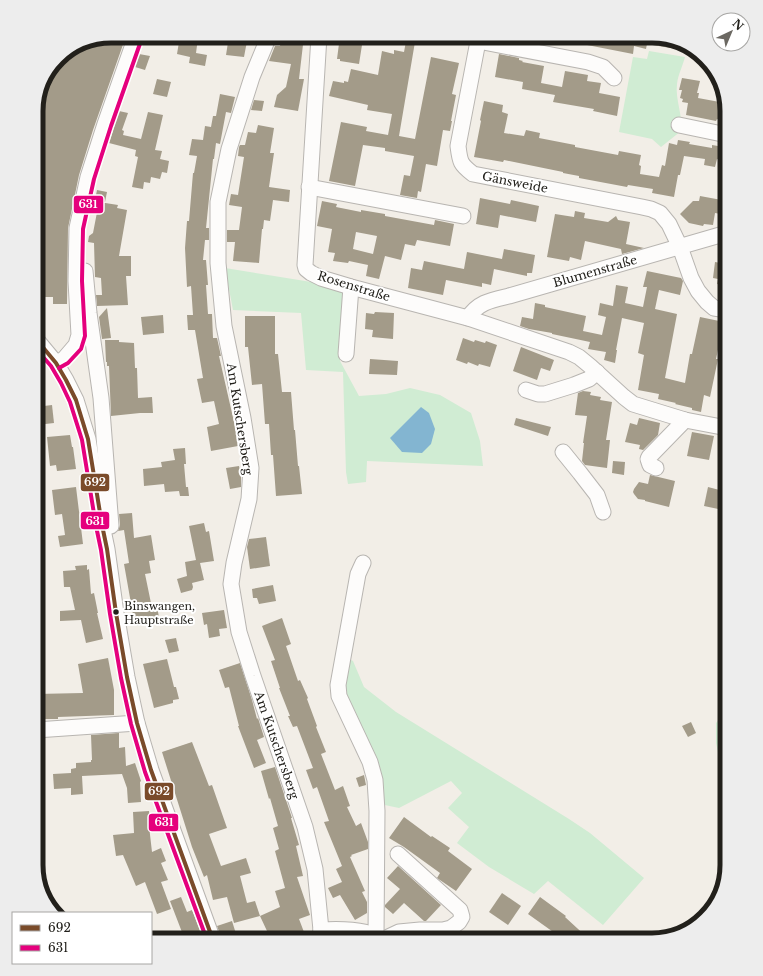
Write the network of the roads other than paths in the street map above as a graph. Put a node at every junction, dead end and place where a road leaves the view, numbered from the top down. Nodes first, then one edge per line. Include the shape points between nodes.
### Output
1 (134, 43) edge
2 (266, 43) edge
3 (319, 43) edge
4 (478, 43) edge
5 (498, 43) edge
6 (614, 78) dead end
7 (679, 125) dead end
8 (720, 134) edge
9 (309, 187) junction
10 (463, 216) dead end
11 (720, 235) edge
12 (680, 247) junction
13 (76, 258) junction
14 (351, 287) junction
15 (720, 309) edge
16 (468, 318) junction
17 (43, 347) edge
18 (346, 354) dead end
19 (56, 363) junction
20 (598, 372) junction
21 (526, 390) dead end
22 (684, 420) junction
23 (720, 427) edge
24 (562, 452) dead end
25 (656, 468) dead end
26 (603, 512) dead end
27 (107, 550) junction
28 (363, 563) dead end
29 (137, 724) junction
30 (43, 730) edge
31 (398, 854) dead end
32 (210, 933) edge
33 (320, 933) edge
34 (326, 933) edge
35 (357, 933) edge
36 (380, 933) edge
37 (396, 933) edge

1 - 13 street via 88,177 77,228
2 - 33 street, Am Kutschersberg via 252,77 229,149 218,202 218,263 224,326 251,468 249,499 231,584 239,632 305,827 315,869
3 - 9 street, Rosenstraße
4 - 12 street, Gänsweide via 458,146 461,163 473,174 651,209 669,224
5 - 6 street via 588,62 603,67
7 - 8 street
9 - 10 street
9 - 14 street, Rosenstraße via 306,270 321,278
11 - 12 street, Blumenstraße
12 - 15 street, Gänsweide via 698,291 714,308
12 - 16 street, Blumenstraße via 488,301 476,307
13 - 19 street via 79,335 72,350
13 - 27 street via 85,269 100,398 111,527
14 - 16 street, Rosenstraße
14 - 18 street
16 - 20 street, Rosenstraße via 569,352
17 - 19 street
19 - 27 street via 76,400 88,439
20 - 21 street via 590,379 545,394
20 - 22 street, Rosenstraße via 633,404
22 - 23 street, Rosenstraße
22 - 25 street via 649,457 650,465
24 - 26 street via 597,495
27 - 29 street
28 - 36 street via 358,574 338,685 340,701 370,762 375,780
29 - 30 street
29 - 32 street via 151,770
31 - 37 street via 460,910 462,916 451,928
34 - 35 street via 338,929

